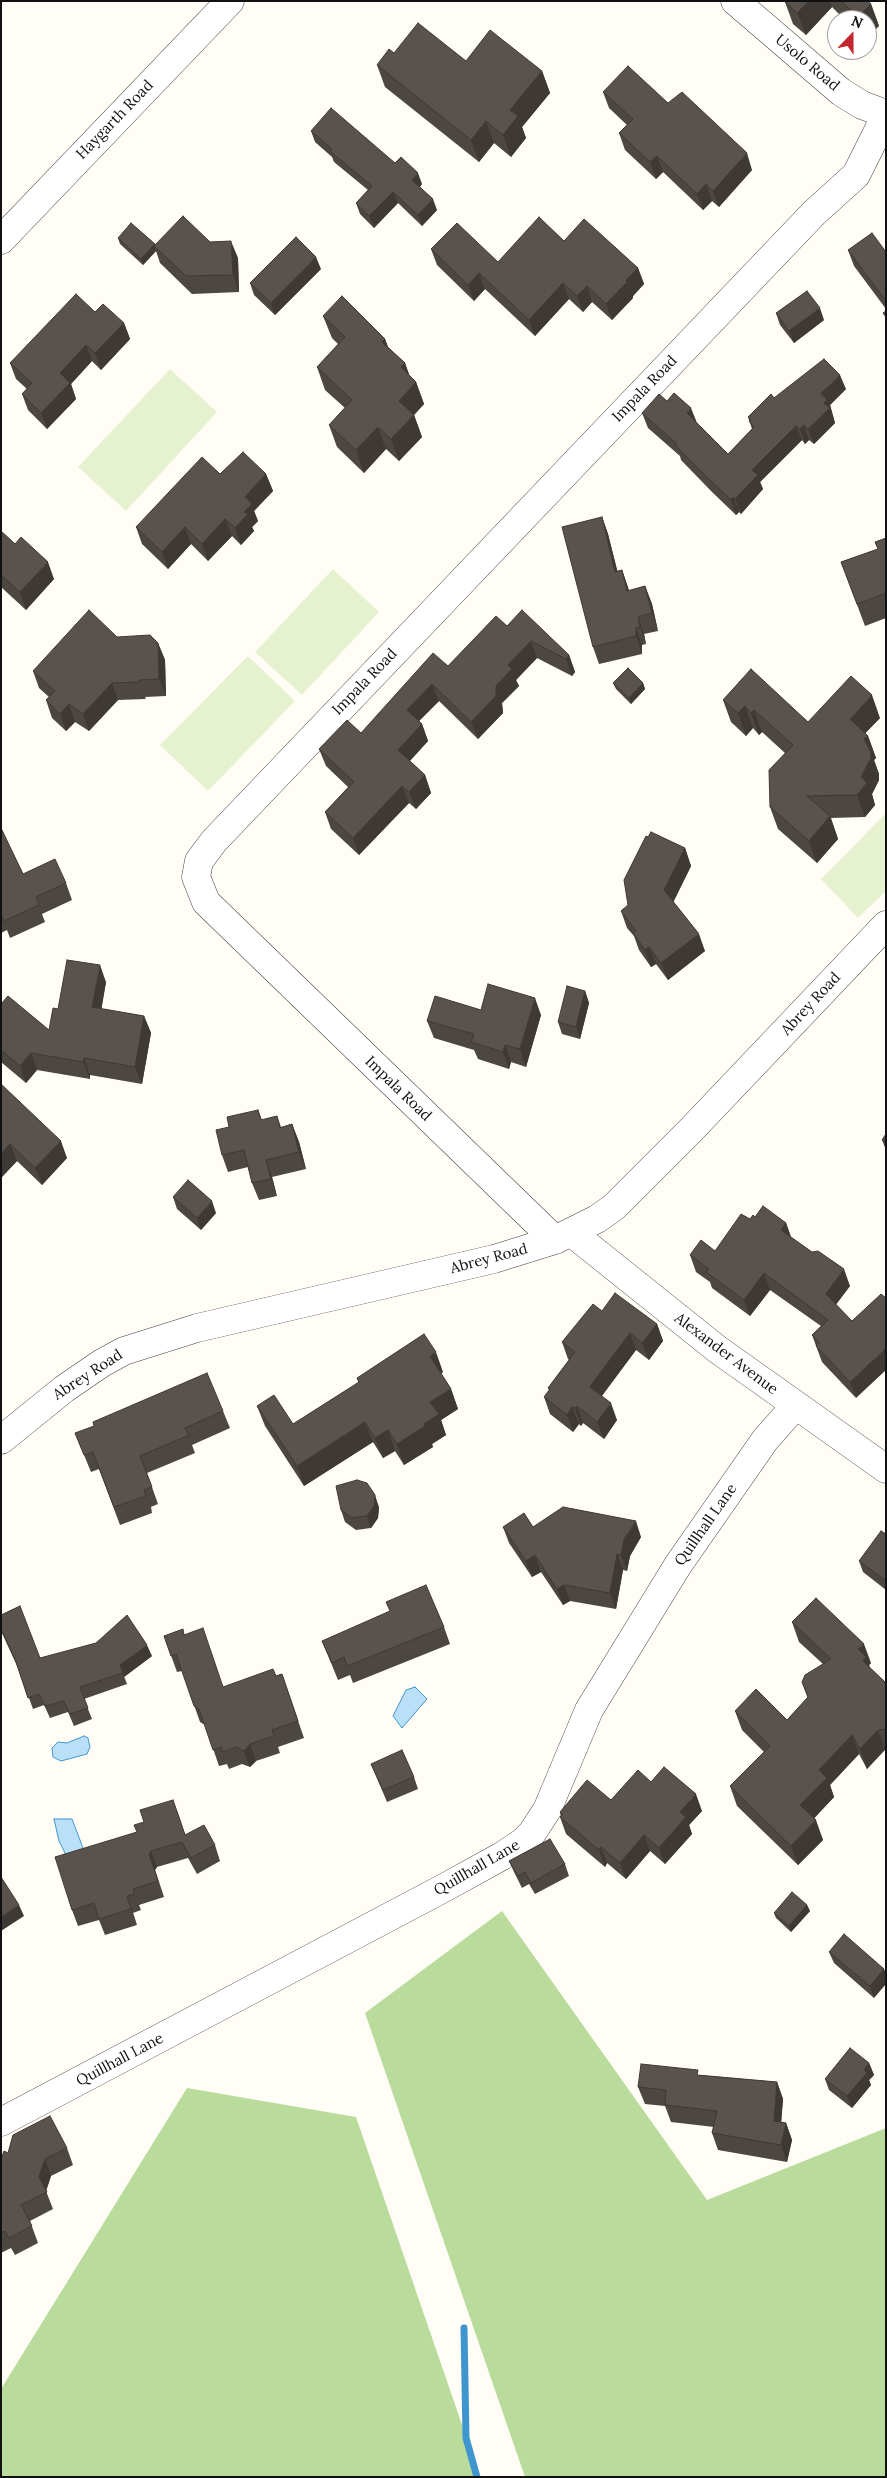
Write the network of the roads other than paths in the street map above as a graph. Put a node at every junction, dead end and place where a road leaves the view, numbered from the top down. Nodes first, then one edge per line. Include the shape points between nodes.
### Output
1 (230, 1) edge
2 (735, 1) edge
3 (886, 114) edge
4 (1, 240) edge
5 (886, 925) edge
6 (564, 1236) junction
7 (796, 1406) junction
8 (1, 1440) edge
9 (886, 1469) edge
10 (1, 2122) edge

1 - 4 street, Haygarth Road
2 - 3 street, Usolo Road via 840,92
3 - 6 street, Impala Road via 856,175 800,227 221,834 199,861 196,877 206,902
5 - 6 street, Abrey Road via 614,1208
6 - 7 street, Alexander Avenue
6 - 8 street, Abrey Road via 494,1259 197,1328 124,1351 85,1374
7 - 9 street, Alexander Avenue
7 - 10 street, Quillhall Lane via 765,1440 678,1566 589,1710 546,1810 523,1842

